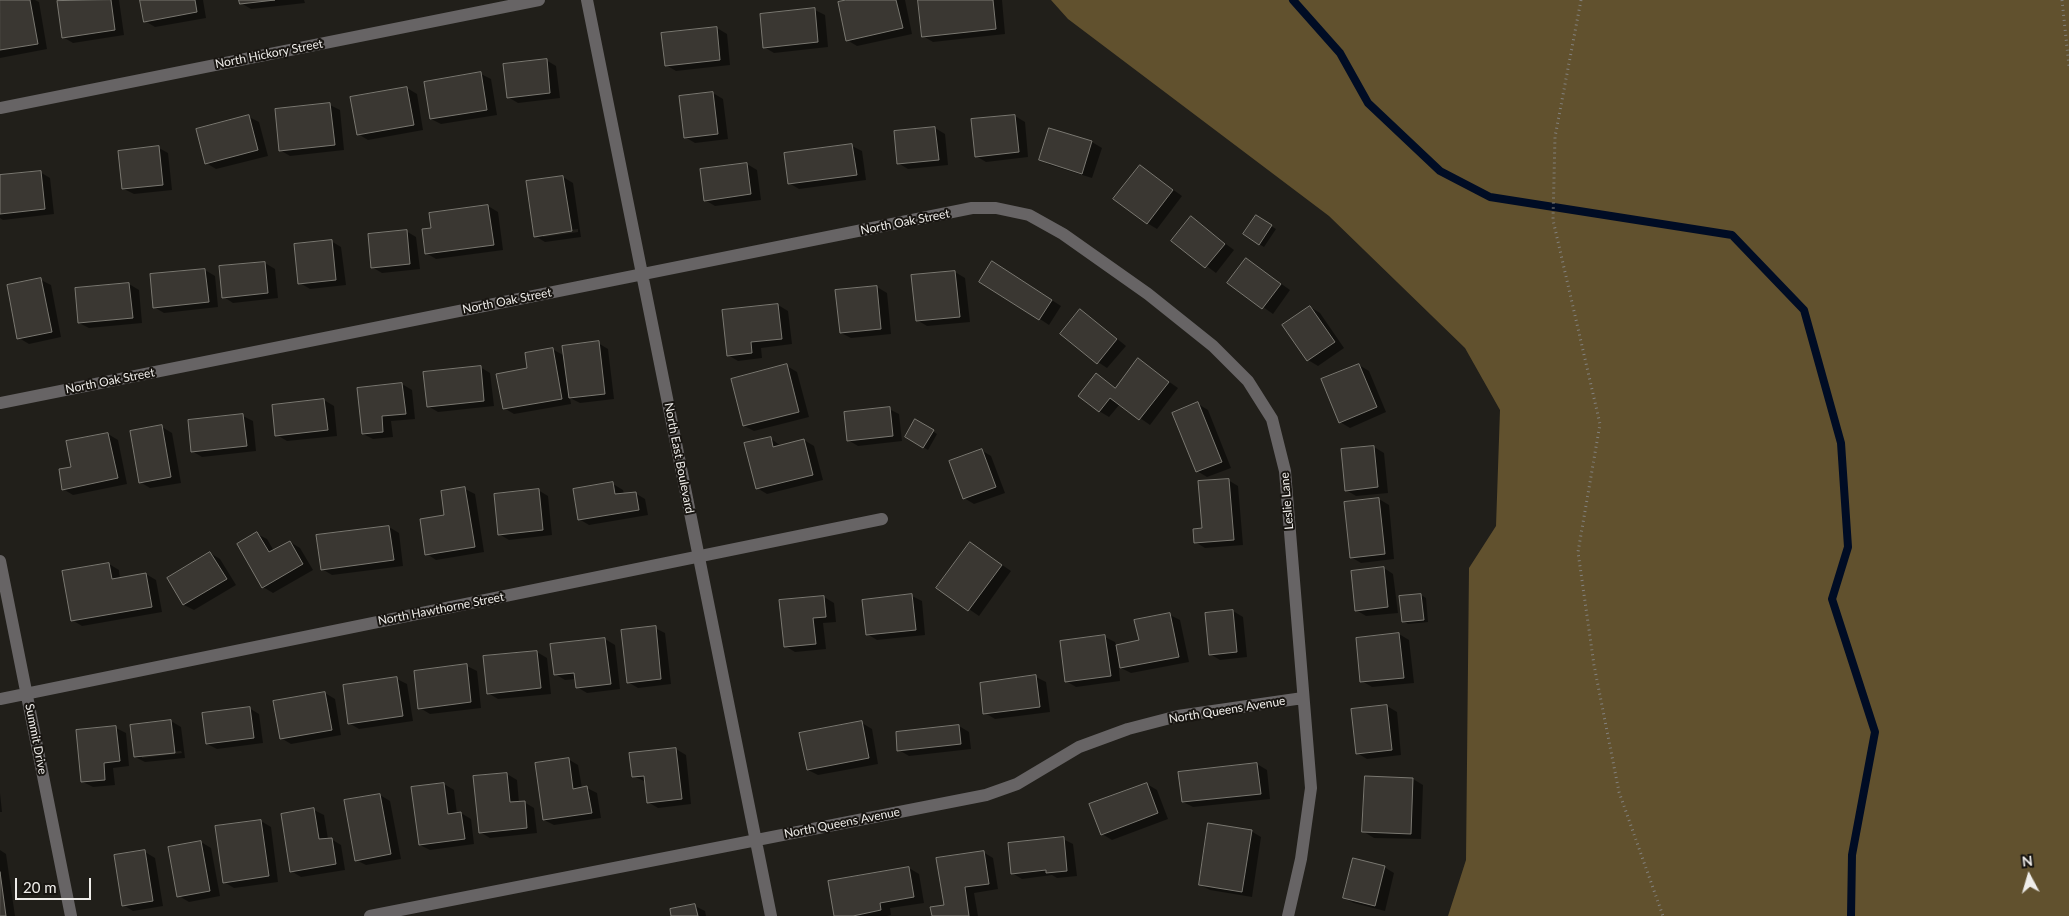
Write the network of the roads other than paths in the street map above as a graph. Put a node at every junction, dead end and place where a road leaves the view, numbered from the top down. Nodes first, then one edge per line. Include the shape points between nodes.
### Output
1 (539, 0) edge
2 (588, 0) edge
3 (0, 108) edge
4 (1015, 212) joint
5 (642, 274) junction
6 (0, 403) edge
7 (882, 519) dead end
8 (699, 557) junction
9 (0, 561) edge
10 (26, 693) junction
11 (0, 698) edge
12 (1303, 698) junction
13 (756, 840) junction
14 (71, 916) edge
15 (370, 916) edge
16 (771, 916) edge
17 (1288, 916) edge

1 - 3 street, North Hickory Street
2 - 5 street, North East Boulevard
4 - 5 street, North Oak Street via 972,208
4 - 12 street, Leslie Lane via 1063,234 1206,340 1248,381 1272,419 1285,471
5 - 6 street, North Oak Street
5 - 8 street, North East Boulevard
7 - 8 street, North Hawthorne Street
8 - 10 street, North Hawthorne Street
8 - 13 street, North East Boulevard
9 - 10 street, Summit Drive
10 - 11 street, North Hawthorne Street
10 - 14 street, Summit Drive
12 - 13 street, North Queens Avenue via 1178,716 1128,728 1079,747 1018,784 986,795
12 - 17 street, Leslie Lane via 1312,788
13 - 15 street, North Queens Avenue
13 - 16 street, North East Boulevard

